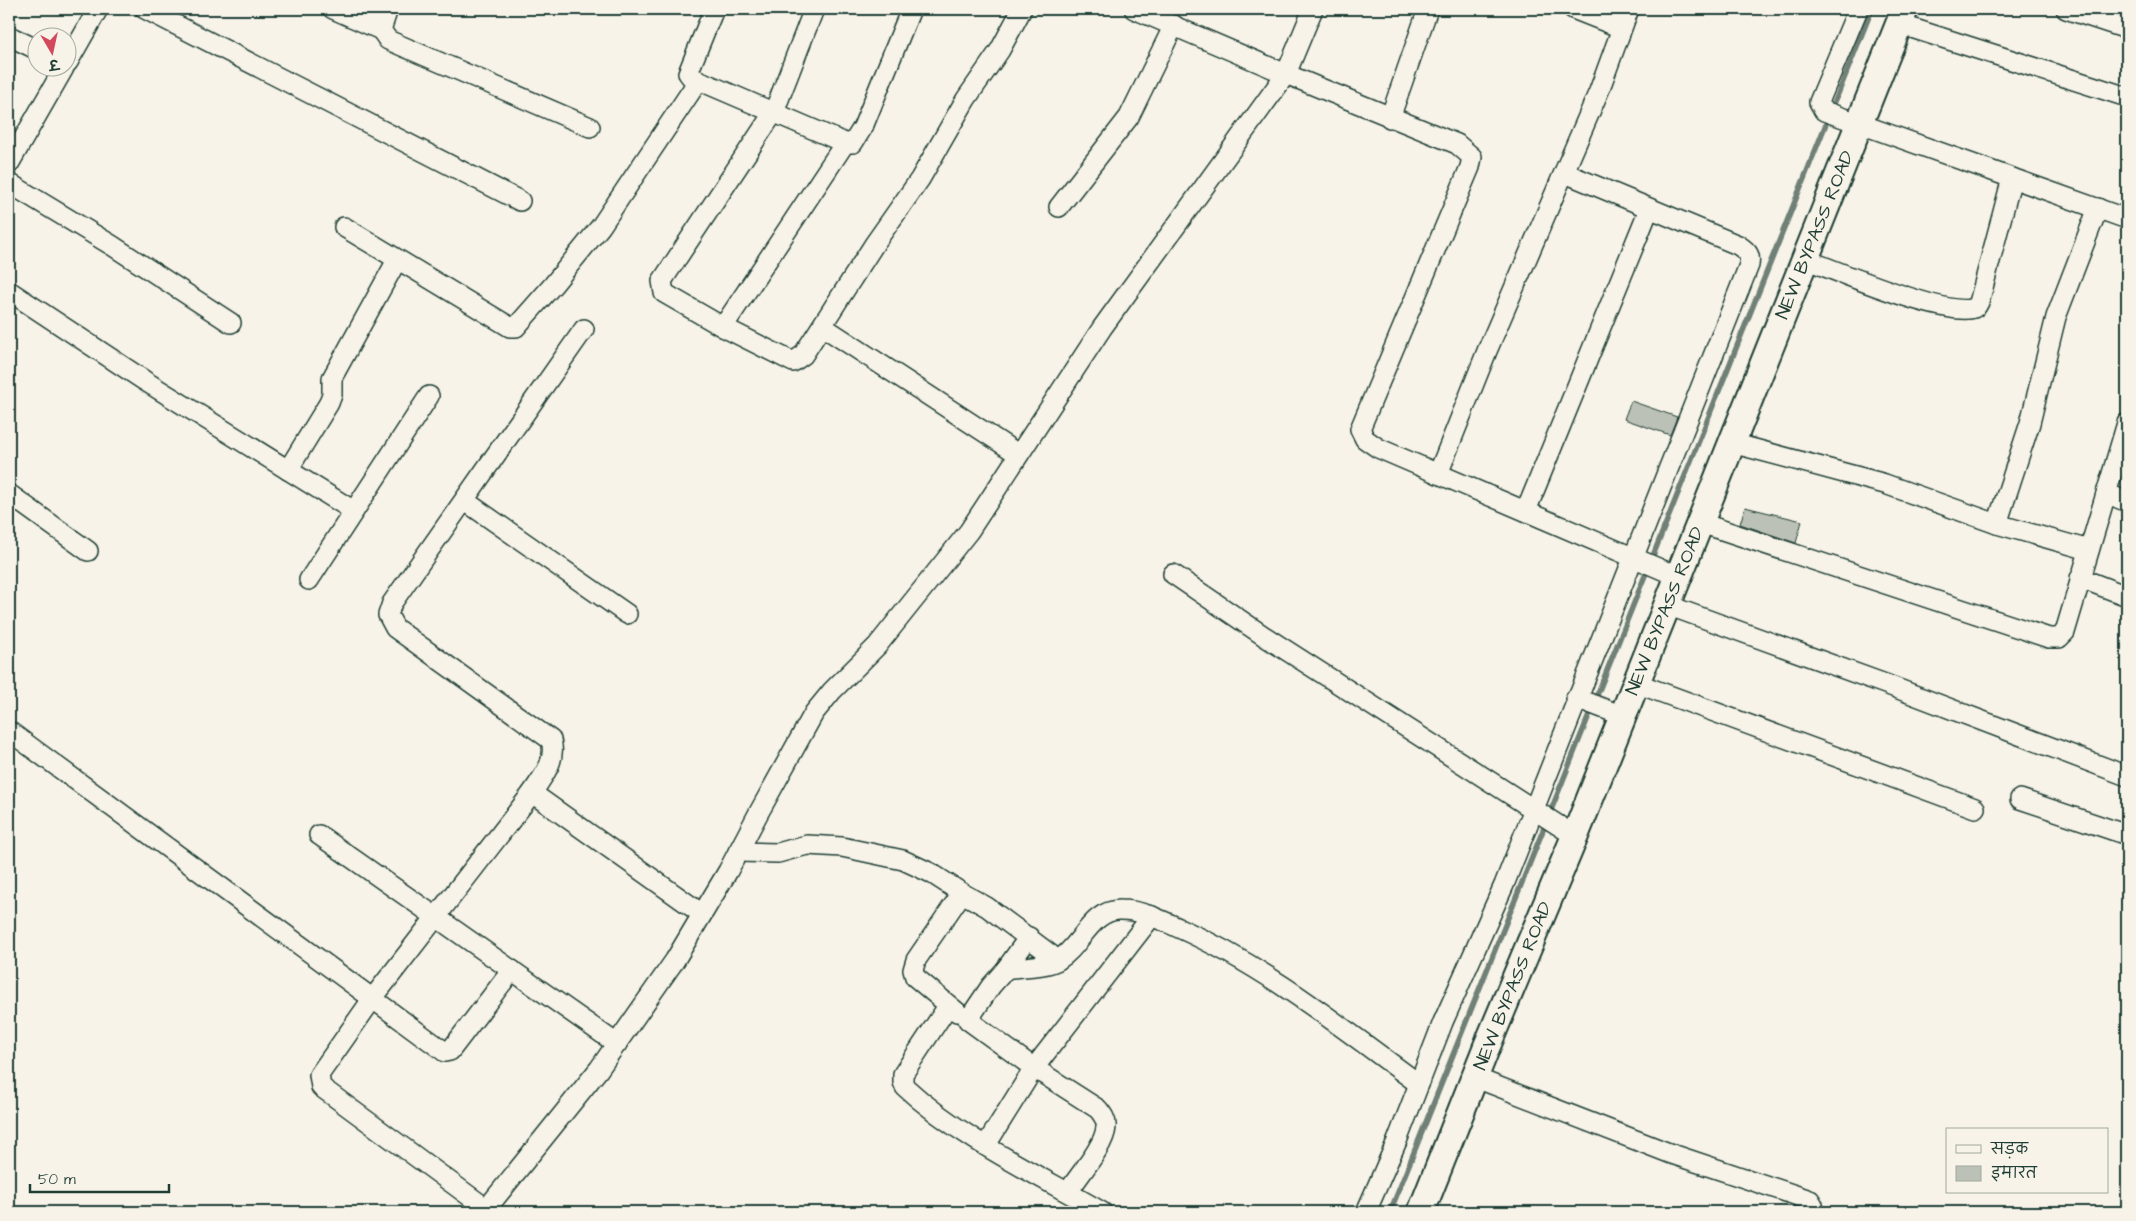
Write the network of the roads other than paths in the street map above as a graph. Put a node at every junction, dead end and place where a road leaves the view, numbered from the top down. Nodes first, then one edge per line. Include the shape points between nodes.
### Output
1 (98, 9) edge
2 (144, 9) edge
3 (333, 9) edge
4 (388, 9) edge
5 (714, 9) edge
6 (814, 9) edge
7 (911, 9) edge
8 (1022, 9) edge
9 (1134, 9) edge
10 (1313, 9) edge
11 (1428, 9) edge
12 (1573, 9) edge
13 (1629, 9) edge
14 (1858, 9) edge
15 (2066, 9) edge
16 (1902, 16) edge
17 (1174, 25) junction
18 (1621, 28) junction
19 (2127, 29) edge
20 (381, 30) junction
21 (9, 36) edge
22 (78, 44) edge
23 (28, 45) edge
24 (1286, 74) junction
25 (58, 78) edge
26 (698, 81) junction
27 (2127, 97) edge
28 (774, 112) junction
29 (1839, 117) junction
30 (1390, 118) junction
31 (590, 127) dead end
32 (845, 142) junction
33 (9, 164) edge
34 (1565, 173) junction
35 (2012, 178) junction
36 (9, 183) edge
37 (520, 200) dead end
38 (1059, 207) dead end
39 (2098, 208) junction
40 (1649, 209) junction
41 (2127, 219) edge
42 (344, 228) dead end
43 (1805, 258) junction
44 (397, 260) junction
45 (9, 291) edge
46 (231, 323) dead end
47 (822, 326) junction
48 (723, 327) junction
49 (584, 329) dead end
50 (429, 396) dead end
51 (2127, 422) edge
52 (1732, 443) junction
53 (1018, 454) junction
54 (288, 470) junction
55 (1438, 474) junction
56 (2106, 493) junction
57 (9, 494) edge
58 (464, 500) junction
59 (2127, 502) edge
60 (354, 511) junction
61 (1526, 511) junction
62 (1701, 523) junction
63 (1997, 524) junction
64 (2089, 550) junction
65 (88, 551) dead end
66 (1643, 561) junction
67 (1173, 574) dead end
68 (1679, 577) junction
69 (2080, 578) junction
70 (309, 580) dead end
71 (2127, 596) edge
72 (1667, 605) junction
73 (627, 614) dead end
74 (1636, 684) junction
75 (1597, 706) junction
76 (9, 731) edge
77 (2127, 776) edge
78 (532, 793) junction
79 (2020, 799) dead end
80 (1975, 808) dead end
81 (1552, 820) junction
82 (320, 835) dead end
83 (2127, 835) edge
84 (738, 852) junction
85 (962, 893) junction
86 (702, 914) junction
87 (438, 916) junction
88 (1152, 916) junction
89 (1029, 937) junction
90 (1058, 960) junction
91 (1006, 969) junction
92 (512, 970) junction
93 (373, 998) junction
94 (948, 1006) junction
95 (968, 1020) junction
96 (616, 1044) junction
97 (1034, 1068) junction
98 (1476, 1078) junction
99 (1419, 1084) junction
100 (986, 1145) junction
101 (1068, 1192) junction
102 (485, 1211) edge
103 (1102, 1212) edge
104 (1366, 1212) edge
105 (1421, 1212) edge
106 (1812, 1212) edge

1 - 22 street
2 - 37 street
3 - 20 street
4 - 20 street
5 - 26 street via 688,73
6 - 28 street
7 - 32 street via 863,127 853,143
8 - 47 street via 920,179
9 - 17 street
10 - 24 street
11 - 30 street
12 - 18 street
13 - 18 street
14 - 29 street via 1819,102
15 - 19 street
16 - 27 street
16 - 29 main road, NEW BYPASS ROAD
17 - 24 street
17 - 38 street via 1129,117
18 - 34 street
20 - 31 street via 388,40
21 - 23 street
24 - 30 street
24 - 53 street via 1102,328
25 - 33 street
26 - 28 street
26 - 44 street via 601,226 516,327
28 - 32 street
28 - 48 street via 662,281 664,293
29 - 35 street
29 - 43 main road, NEW BYPASS ROAD
30 - 55 street via 1457,144 1472,157 1360,429 1365,439 1378,448
32 - 48 street
34 - 40 street
34 - 55 street via 1487,351
35 - 39 street
35 - 43 street via 1980,299 1973,309 1898,295
36 - 46 street via 114,246
39 - 41 street
39 - 63 street via 2056,317 2030,423
40 - 61 street
40 - 66 street via 1738,245 1748,251 1750,258
42 - 44 street
43 - 52 main road, NEW BYPASS ROAD
44 - 54 street via 332,378 329,403
45 - 54 street
47 - 48 street via 803,355 793,362
47 - 53 street
49 - 58 street
50 - 60 street
51 - 56 street
52 - 62 main road, NEW BYPASS ROAD
52 - 63 street via 1885,484
53 - 84 street via 969,531 877,646 814,713
54 - 60 street
55 - 61 street
56 - 59 street
56 - 64 street
57 - 65 street
58 - 73 street
58 - 78 street via 392,603 388,615 395,628 551,740 554,750 549,767
60 - 70 street
61 - 66 street
62 - 68 main road, NEW BYPASS ROAD
62 - 69 street via 2054,639 2065,632
63 - 64 street
64 - 69 street
66 - 68 street
66 - 75 street
67 - 81 street
68 - 72 main road, NEW BYPASS ROAD
69 - 71 street
72 - 74 main road, NEW BYPASS ROAD
72 - 77 street
74 - 75 main road, NEW BYPASS ROAD
74 - 80 street
75 - 81 main road, NEW BYPASS ROAD
75 - 81 street
76 - 93 street
78 - 86 street
78 - 87 street
79 - 83 street
81 - 98 main road, NEW BYPASS ROAD
81 - 99 street via 1504,885
82 - 87 street
84 - 85 street via 778,853 807,845 842,847 903,860
84 - 86 street
85 - 89 street
85 - 94 street via 916,960 913,970 915,977
86 - 96 street via 675,960
87 - 92 street
87 - 93 street
88 - 90 street via 1122,910 1108,912 1094,921
88 - 97 street
88 - 99 street via 1221,948 1283,985
89 - 90 street
89 - 91 street
90 - 91 street via 1045,965
91 - 95 street
92 - 93 street via 450,1051 440,1050
92 - 96 street
93 - 102 street via 319,1075 321,1087
94 - 95 street
94 - 100 street via 903,1074 902,1082 943,1118
95 - 97 street
96 - 102 street
97 - 100 street
97 - 101 street via 1098,1109 1104,1118 1106,1126 1102,1141
98 - 105 main road, NEW BYPASS ROAD
98 - 106 street via 1669,1153 1810,1200
99 - 104 street
100 - 101 street
101 - 103 street

